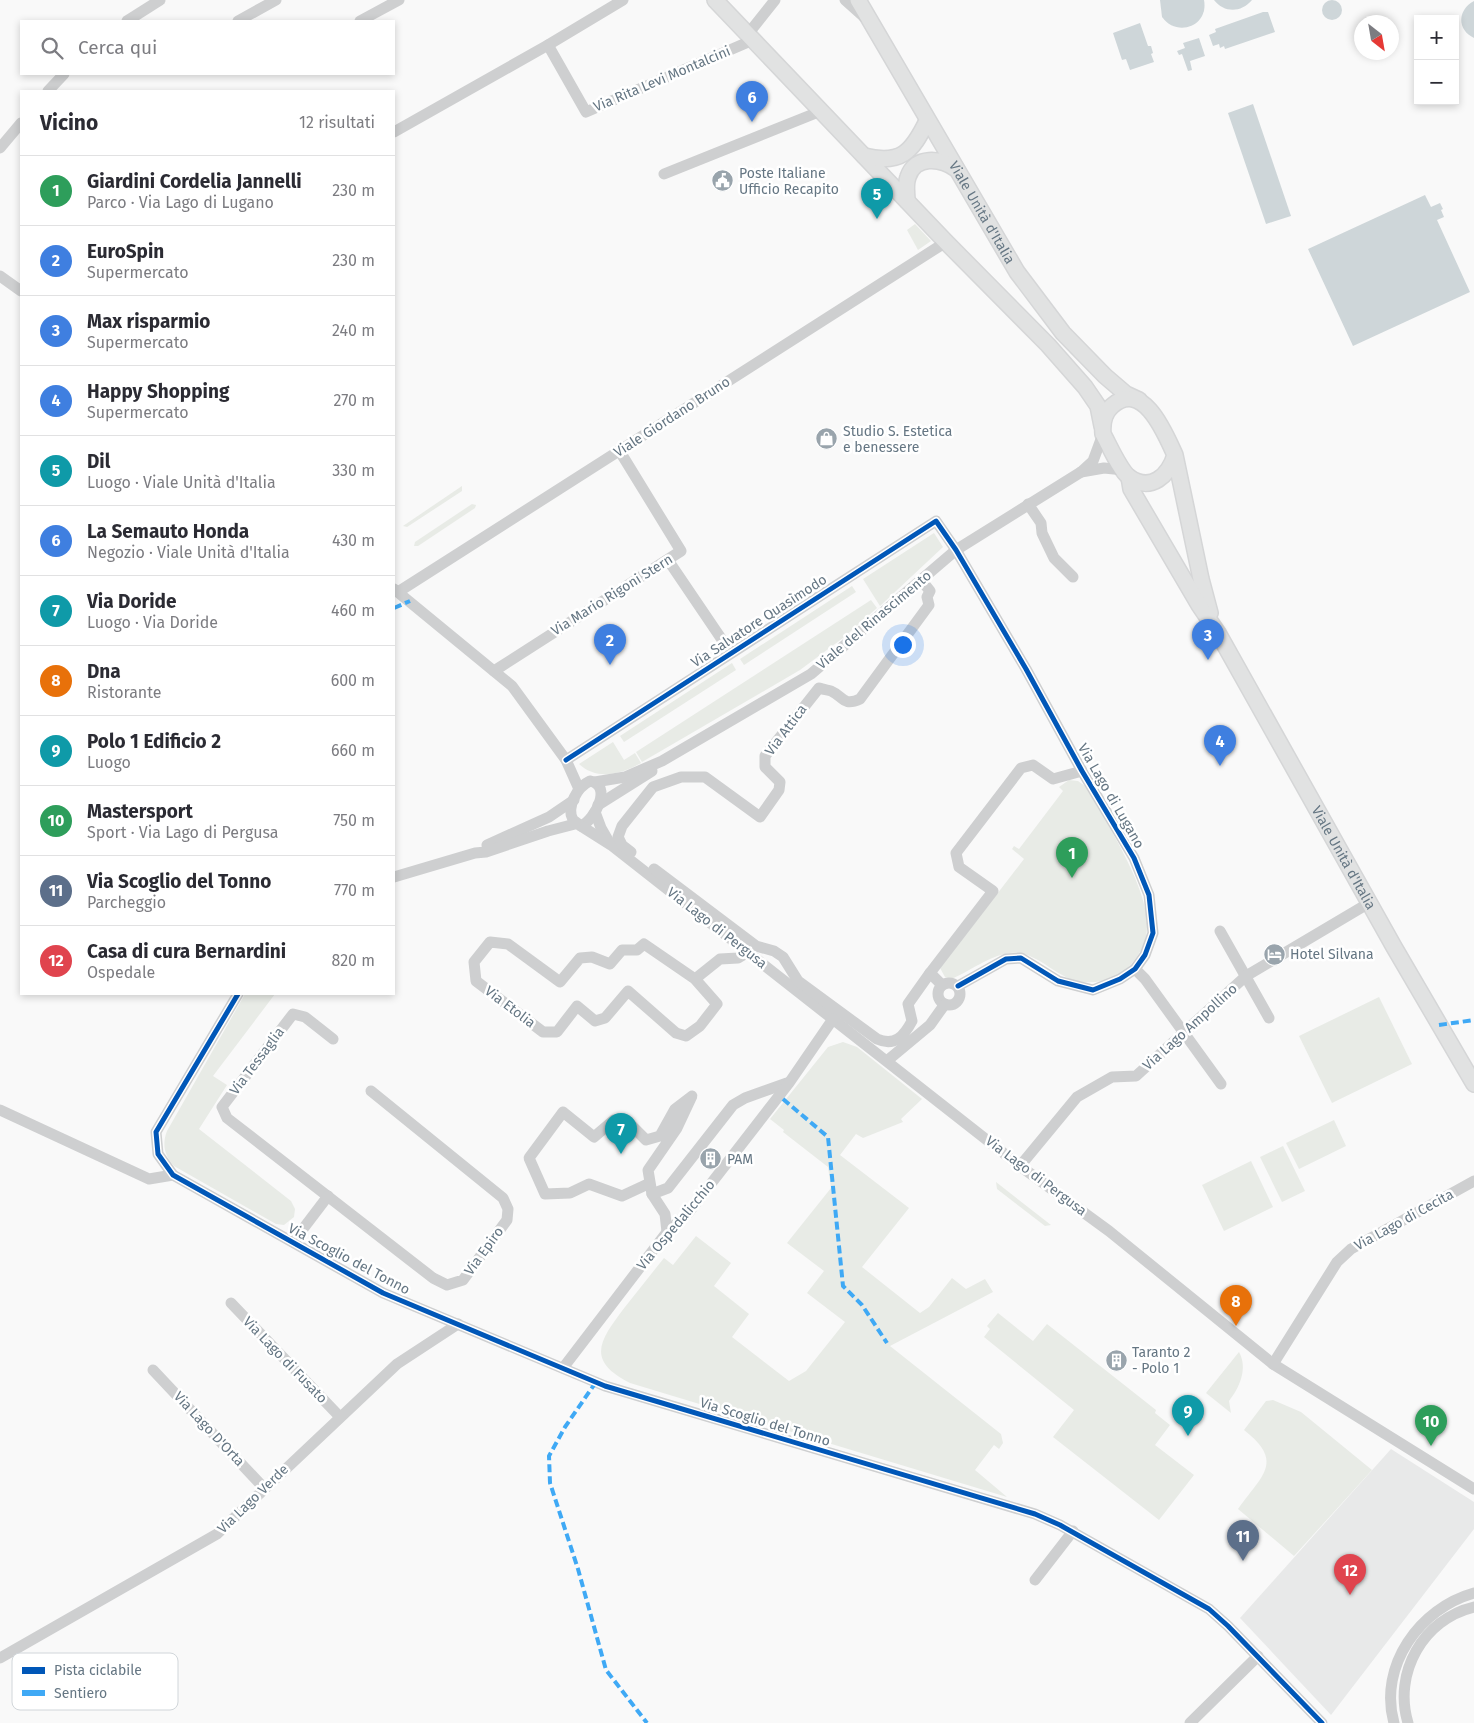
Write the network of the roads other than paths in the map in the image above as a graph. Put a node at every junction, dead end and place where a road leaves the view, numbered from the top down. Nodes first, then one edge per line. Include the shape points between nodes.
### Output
1 (160, 0) edge
2 (276, 0) edge
3 (399, 0) edge
4 (623, 0) edge
5 (715, 0) edge
6 (775, 0) edge
7 (845, 0) edge
8 (858, 0) edge
9 (129, 20) edge
10 (240, 20) edge
11 (362, 20) edge
12 (872, 25) junction
13 (750, 37) junction
14 (548, 45) junction
15 (63, 75) edge
16 (49, 90) edge
17 (821, 111) junction
18 (927, 121) junction
19 (20, 124) edge
20 (395, 131) edge
21 (0, 148) edge
22 (864, 156) junction
23 (957, 170) junction
24 (664, 174) dead end
25 (908, 201) junction
26 (946, 242) junction
27 (0, 276) edge
28 (20, 290) edge
29 (1139, 400) junction
30 (1103, 430) junction
31 (619, 450) junction
32 (1175, 455) junction
33 (1081, 472) junction
34 (1127, 474) junction
35 (1028, 504) junction
36 (956, 550) junction
37 (668, 560) junction
38 (1074, 577) dead end
39 (922, 580) junction
40 (396, 590) edge
41 (1215, 629) junction
42 (731, 653) junction
43 (494, 671) junction
44 (566, 760) junction
45 (662, 762) junction
46 (1082, 772) junction
47 (592, 781) junction
48 (579, 788) junction
49 (574, 800) junction
50 (596, 809) junction
51 (578, 825) junction
52 (611, 845) junction
53 (475, 853) junction
54 (395, 877) edge
55 (1369, 903) junction
56 (1220, 931) dead end
57 (748, 952) junction
58 (783, 957) junction
59 (1135, 969) junction
60 (771, 971) junction
61 (930, 973) junction
62 (1246, 976) junction
63 (695, 979) junction
64 (942, 984) junction
65 (958, 986) junction
66 (237, 995) edge
67 (945, 1004) junction
68 (1269, 1018) dead end
69 (834, 1020) junction
70 (1184, 1032) junction
71 (333, 1039) dead end
72 (888, 1060) junction
73 (788, 1083) junction
74 (1221, 1084) dead end
75 (1474, 1084) edge
76 (371, 1091) dead end
77 (0, 1110) edge
78 (1020, 1166) junction
79 (173, 1175) junction
80 (1474, 1180) edge
81 (651, 1188) junction
82 (328, 1196) junction
83 (667, 1232) junction
84 (293, 1242) junction
85 (231, 1303) dead end
86 (458, 1324) junction
87 (1273, 1364) junction
88 (563, 1368) junction
89 (154, 1370) dead end
90 (340, 1417) junction
91 (264, 1488) junction
92 (1474, 1489) edge
93 (1073, 1532) junction
94 (1035, 1580) dead end
95 (1474, 1593) edge
96 (1474, 1607) edge
97 (1258, 1656) junction
98 (0, 1658) edge
99 (1190, 1723) edge
100 (1322, 1723) edge
101 (1394, 1723) edge
102 (1408, 1723) edge

1 - 9 street
2 - 10 street
3 - 11 street
4 - 14 street
5 - 13 main road, Viale Unità d'Italia
6 - 13 street
7 - 12 street
8 - 12 main road, Viale Unità d'Italia
12 - 18 main road, Viale Unità d'Italia
13 - 14 street, Via Rita Levi Montalcini via 586,112
13 - 17 main road, Viale Unità d'Italia
14 - 20 street
15 - 16 street
17 - 22 main road, Viale Unità d'Italia
17 - 24 street
18 - 22 main road via 910,151 892,159
18 - 23 main road, Viale Unità d'Italia
19 - 21 street
22 - 25 main road, Viale Unità d'Italia
23 - 25 main road via 938,160 925,160 917,165 907,179
23 - 29 main road, Viale Unità d'Italia via 1017,272 1063,333 1105,376 1126,394
25 - 26 main road, Viale Unità d'Italia
26 - 30 main road, Viale Unità d'Italia via 1086,387 1098,406
26 - 31 street, Viale Giordano Bruno
27 - 28 street
29 - 30 main road via 1128,398 1118,401 1106,411
29 - 32 main road, Viale Unità d'Italia via 1153,413
30 - 33 street, Viale del Rinascimento via 1093,461
30 - 34 main road, Viale Unità d'Italia
31 - 37 street, Via Mario Rigoni Stern via 681,551
31 - 40 street, Viale Giordano Bruno
32 - 34 main road via 1164,478 1154,483 1142,483
32 - 41 main road, Viale Unità d'Italia via 1200,579
33 - 34 street, Viale del Rinascimento via 1104,468
33 - 35 street, Viale del Rinascimento
34 - 41 main road, Viale Unità d'Italia via 1131,489
35 - 36 street, Viale del Rinascimento
35 - 38 street via 1042,523 1042,533 1054,558
36 - 39 street, Viale del Rinascimento
36 - 42 street, Via Salvatore Quasìmodo via 940,518
36 - 46 street, Via Lago di Lugano via 1026,668
37 - 42 street
37 - 43 street, Via Mario Rigoni Stern
39 - 45 street, Viale del Rinascimento via 811,674
39 - 58 street, Via Attica via 930,590 927,597 930,605 860,699 844,701 832,691 818,688 764,756 765,767 780,782 779,790 760,817 705,777 681,777 653,786 622,826 618,837 622,845 756,946
40 - 43 street
41 - 55 main road, Viale Unità d'Italia
42 - 44 street, Via Salvatore Quasìmodo
43 - 44 street via 512,686
44 - 47 street
44 - 48 street
45 - 47 street via 625,777
45 - 50 street
46 - 59 street, Via Lago di Lugano via 1134,858 1149,895 1153,933 1145,955
46 - 61 street via 1053,779 1033,765 1021,768 956,853 960,867 993,892
47 - 48 street
47 - 50 street via 600,791
48 - 49 street
49 - 51 street via 570,813
49 - 53 street via 549,817 485,845
50 - 51 street via 591,819
50 - 52 street via 600,828
51 - 52 street, Via Lago di Pergusa
51 - 53 street
52 - 57 street, Via Lago di Pergusa
53 - 54 street
55 - 62 street, Via Lago Ampollino
55 - 75 main road, Viale Unità d'Italia
56 - 62 street, Via Lago Ampollino
57 - 60 street, Via Lago di Pergusa
57 - 63 street via 738,958 720,959
58 - 60 street
58 - 61 street via 798,981 886,1043 895,1042 905,1033 912,1021 908,1004
59 - 65 street, Via Lago di Lugano via 1092,990 1058,981 1021,958 1006,959
59 - 70 street
60 - 69 street, Via Lago di Pergusa
61 - 64 street
62 - 68 street, Via Lago Ampollino
62 - 70 street, Via Lago Ampollino
63 - 63 street, Via Etolia via 644,944 637,950 622,950 610,964 592,957 580,958 560,982 508,944 490,942 474,962 476,981 543,1032 557,1032 577,1006 595,1021 605,1018 628,991 676,1033 686,1036 700,1026 717,1004
64 - 65 street via 952,982
64 - 67 street via 938,995
65 - 67 street via 959,1000 952,1005
66 - 79 street via 156,1132 158,1154
67 - 72 street via 930,1025
69 - 72 street, Via Lago di Pergusa
69 - 73 street, Via Ospedalicchio
70 - 74 street
70 - 78 street, Via Lago Ampollino via 1136,1076 1112,1077 1077,1098
71 - 82 street, Via Tessaglia via 305,1017 293,1014 222,1107 227,1118
72 - 78 street, Via Lago di Pergusa
73 - 81 street via 733,1105 668,1188
73 - 83 street, Via Ospedalicchio via 689,1212
76 - 82 street, Via Epiro via 503,1198 508,1209 507,1220 463,1280 447,1285 433,1278
77 - 79 street via 149,1179
78 - 87 street, Via Lago di Pergusa via 1104,1227
79 - 84 street, Via Scoglio del Tonno
80 - 87 street, Via Lago di Cecita via 1351,1249 1337,1262
81 - 81 street via 622,1196 589,1184 570,1193 545,1194 529,1158 563,1112 594,1137 614,1120 628,1122 646,1140 660,1136 675,1109 692,1096 677,1128 648,1170
81 - 83 street via 665,1214
82 - 84 street
83 - 88 street, Via Ospedalicchio
84 - 86 street, Via Scoglio del Tonno via 383,1293
85 - 90 street, Via Lago di Fusato
86 - 88 street, Via Scoglio del Tonno
86 - 90 street, Via Lago Verde via 397,1364
87 - 92 street, Via Lago di Pergusa
88 - 93 street, Via Scoglio del Tonno via 606,1386 1035,1514
89 - 91 street, Via Lago D'Orta
90 - 91 street, Via Lago Verde
91 - 98 street, Via Lago Verde via 217,1534
93 - 94 street
93 - 97 street, Via Scoglio del Tonno via 1210,1610
95 - 101 street via 1459,1597 1438,1610 1406,1643 1392,1684
96 - 102 street via 1445,1618 1416,1650 1403,1687
97 - 99 street
97 - 100 street, Via Scoglio del Tonno

